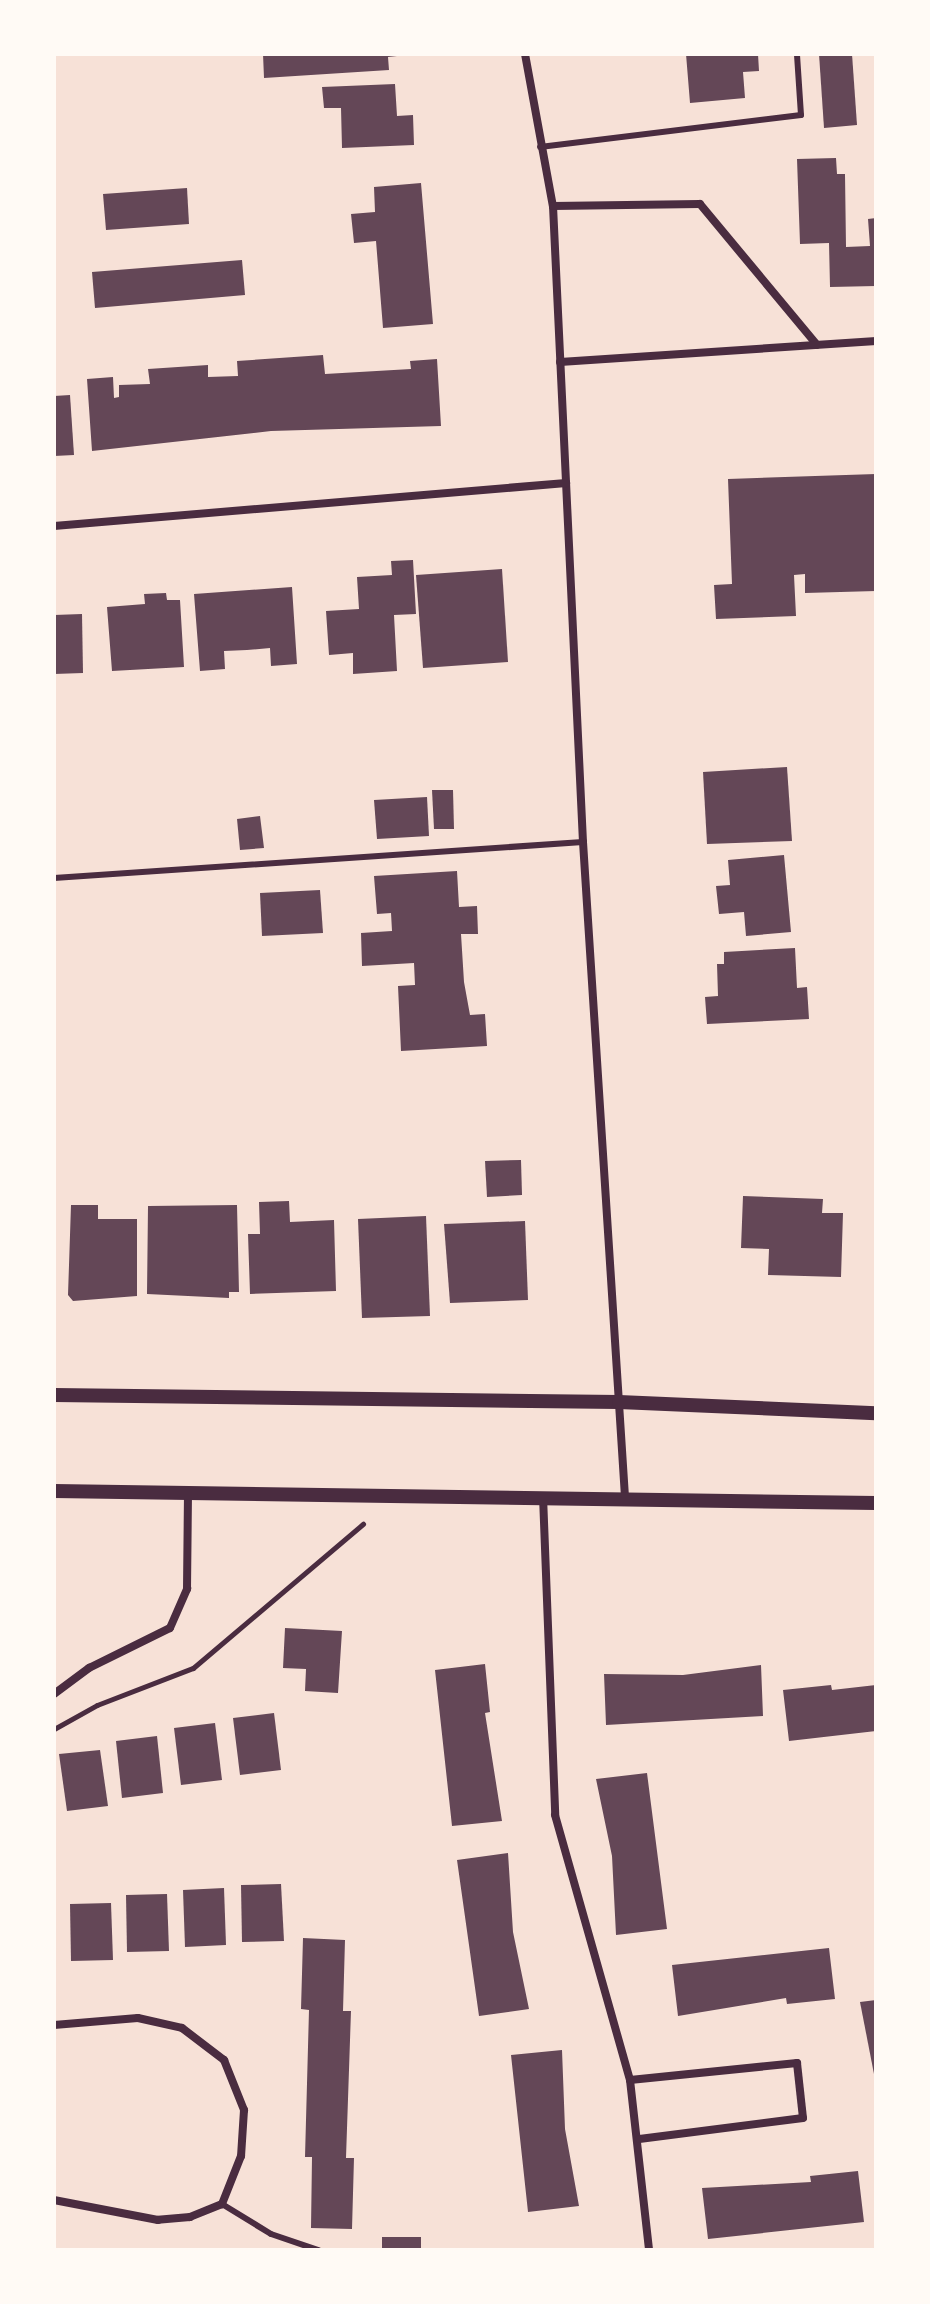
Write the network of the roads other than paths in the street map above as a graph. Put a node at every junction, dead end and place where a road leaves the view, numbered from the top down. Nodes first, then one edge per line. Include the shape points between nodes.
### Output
1 (525, 54) edge
2 (797, 54) edge
3 (540, 147) junction
4 (553, 206) junction
5 (876, 341) edge
6 (817, 345) junction
7 (560, 362) junction
8 (566, 483) junction
9 (54, 526) edge
10 (583, 842) junction
11 (54, 878) edge
12 (54, 1395) edge
13 (619, 1402) junction
14 (876, 1413) edge
15 (54, 1491) edge
16 (543, 1495) junction
17 (188, 1496) junction
18 (625, 1496) junction
19 (876, 1503) edge
20 (54, 1694) edge
21 (54, 2025) edge
22 (630, 2080) junction
23 (639, 2139) junction
24 (54, 2200) edge
25 (222, 2204) junction
26 (318, 2250) edge
27 (649, 2250) edge

1 - 3 street
2 - 3 lane via 801,115
3 - 4 street
4 - 6 street via 700,204
4 - 7 street
5 - 6 street
6 - 7 street
7 - 8 street
8 - 9 street
8 - 10 street
10 - 11 lane
10 - 13 street
12 - 13 street
13 - 14 street
13 - 18 street
15 - 17 street
16 - 17 street
16 - 18 street
16 - 22 street via 555,1815
17 - 20 street via 187,1589 170,1628 89,1668
18 - 19 street
21 - 25 street via 138,2018 165,2022 212,2047 233,2074 244,2110 241,2156
22 - 23 street
22 - 23 street via 797,2063 803,2118
23 - 27 street
24 - 25 street via 158,2220 190,2217
25 - 26 lane via 271,2234

